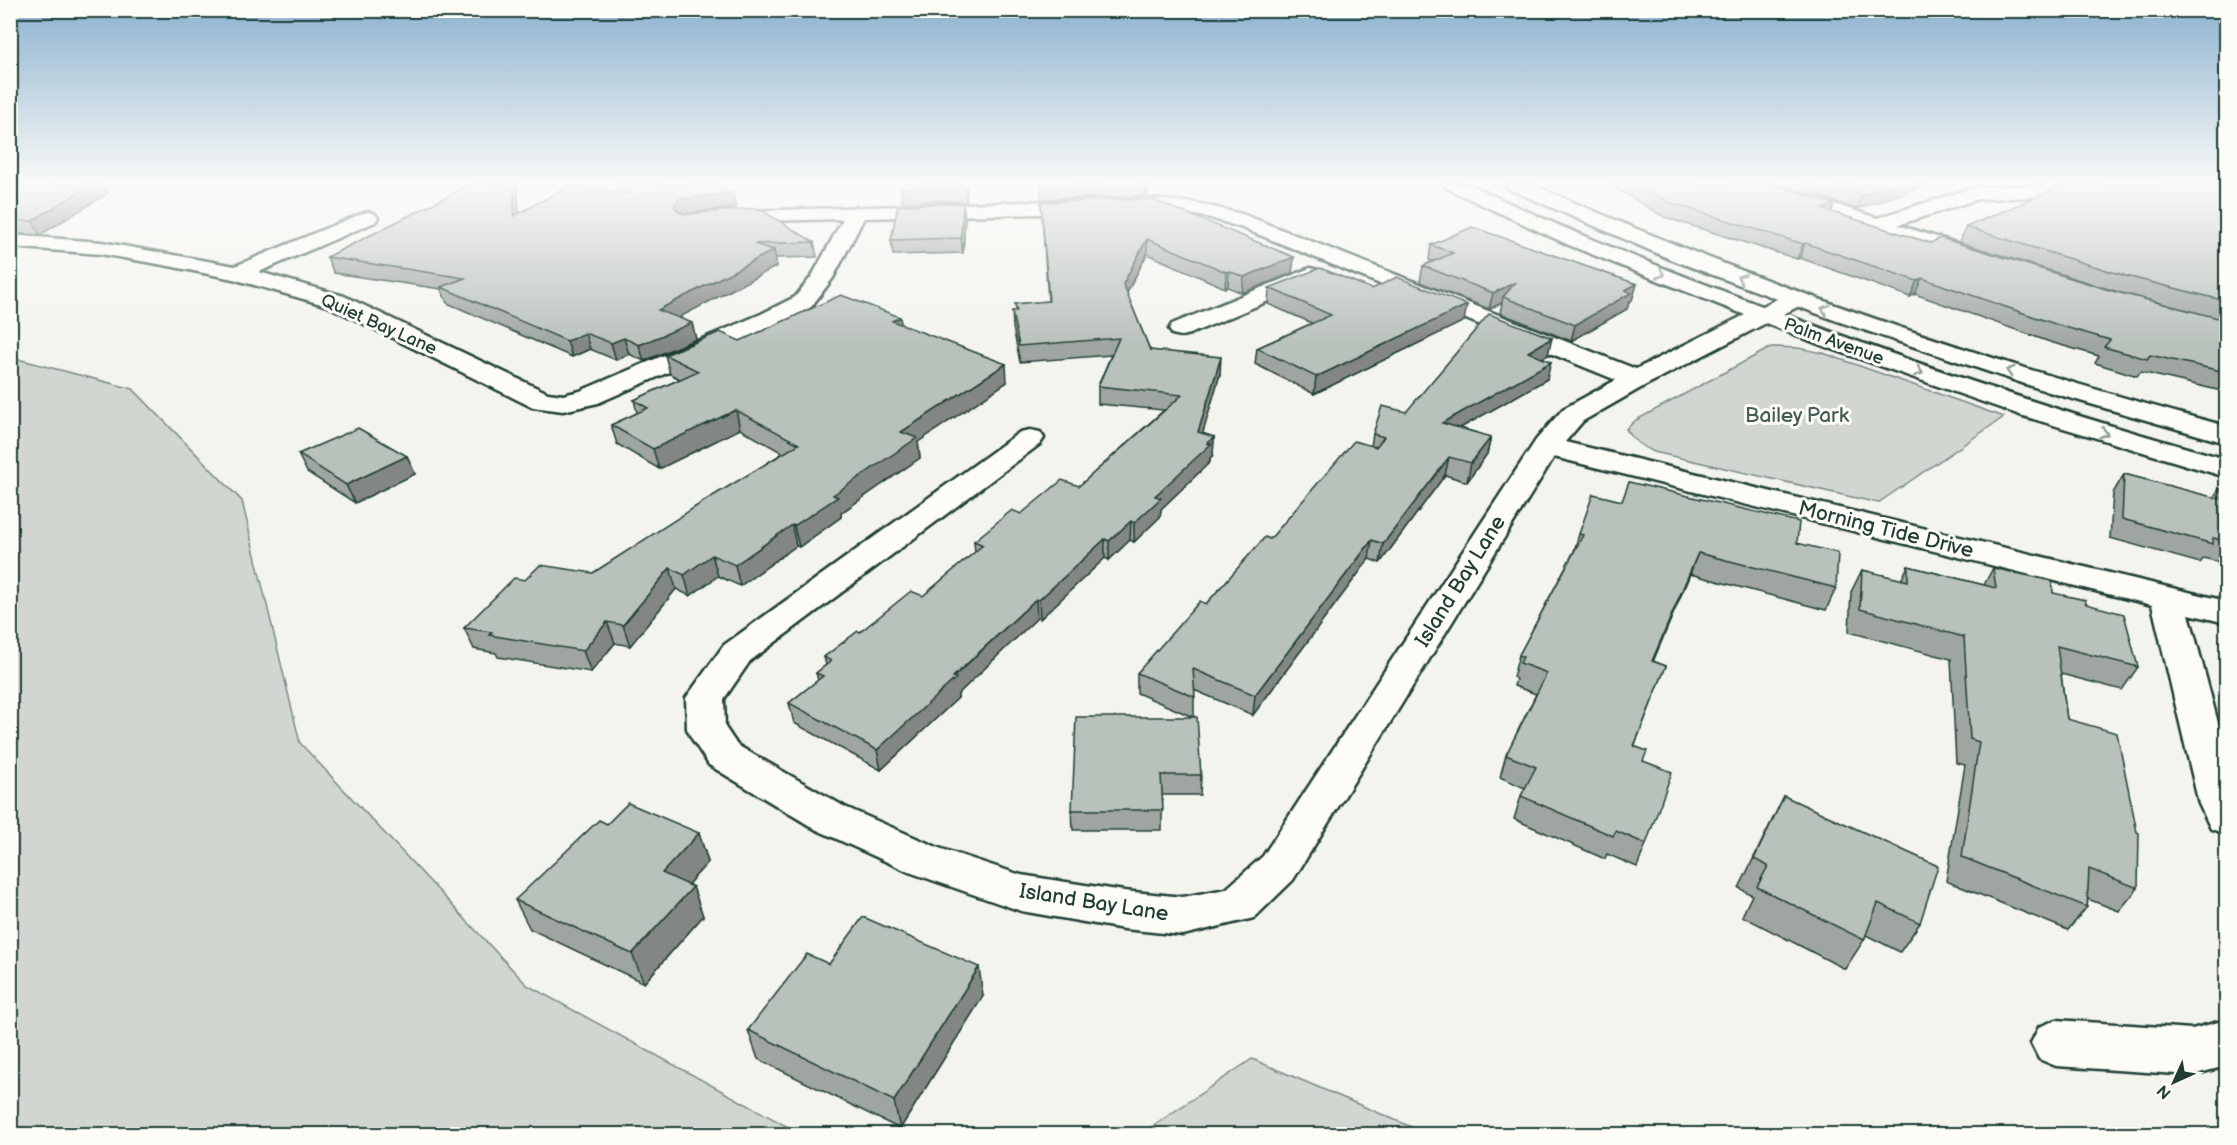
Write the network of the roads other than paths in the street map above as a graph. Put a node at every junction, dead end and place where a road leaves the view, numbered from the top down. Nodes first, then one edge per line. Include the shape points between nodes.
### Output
1 (322, 237) edge
2 (843, 237) edge
3 (1283, 237) edge
4 (1571, 237) edge
5 (1630, 237) edge
6 (1917, 237) edge
7 (10, 241) edge
8 (1344, 261) junction
9 (1999, 264) edge
10 (237, 273) junction
11 (1780, 307) junction
12 (1181, 329) dead end
13 (1637, 379) junction
14 (2226, 435) edge
15 (1030, 438) dead end
16 (1545, 446) junction
17 (2226, 468) edge
18 (2167, 597) junction
19 (2226, 612) edge
20 (2226, 818) edge
21 (2056, 1043) dead end
22 (2226, 1043) edge

1 - 10 street
2 - 10 street, Quiet Bay Lane via 822,278 803,302 589,397 563,403 542,401 336,301
3 - 8 street
4 -> 11 street, Palm Avenue
11 -> 5 street, Palm Avenue
6 - 9 street
7 - 10 street, Quiet Bay Lane via 101,248
8 - 12 street
8 - 13 street
11 - 13 street, Island Bay Lane
14 -> 11 street, Palm Avenue
11 -> 17 street, Palm Avenue via 1991,398
13 - 16 street, Island Bay Lane via 1573,415
15 - 16 street, Island Bay Lane via 737,653 705,698 706,729 723,755 830,818 924,860 1021,893 1183,916 1238,905 1278,868
16 - 18 street, Morning Tide Drive
18 - 19 street, Morning Tide Drive
18 - 20 street
21 - 22 street via 2192,1052

